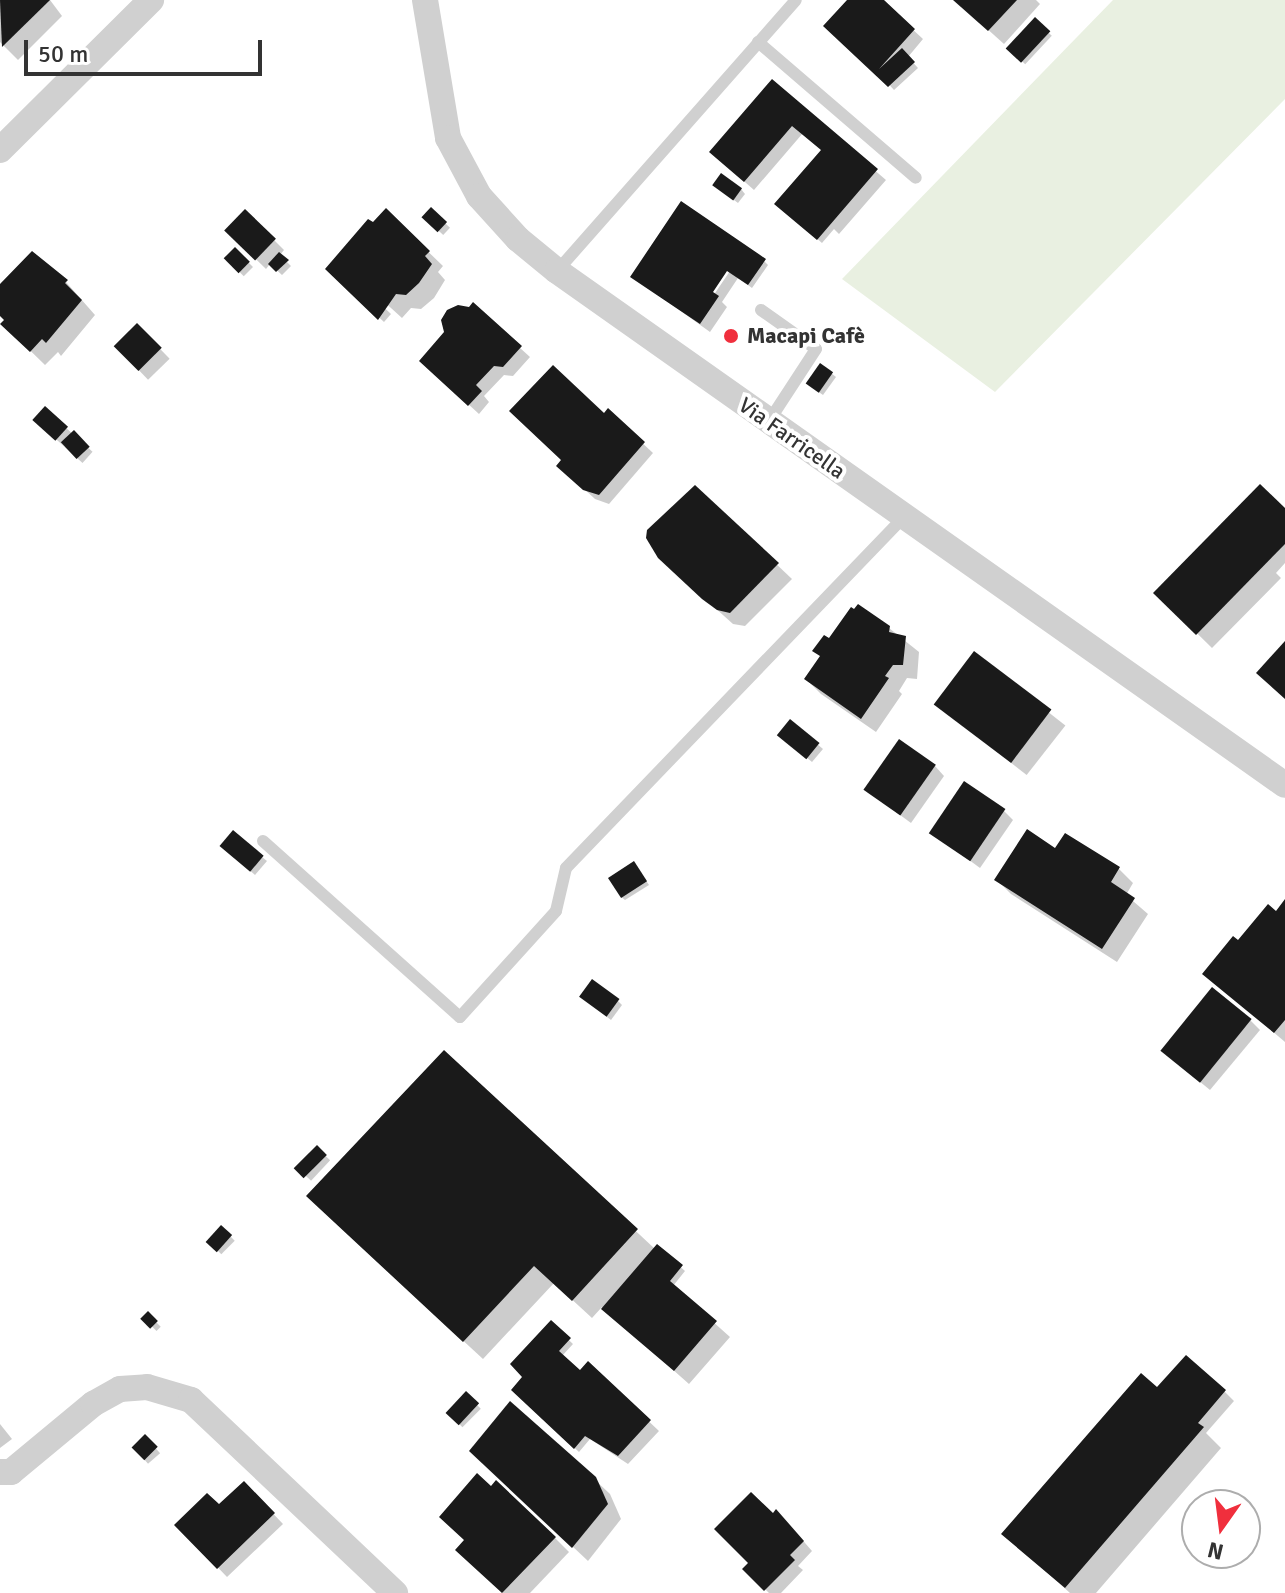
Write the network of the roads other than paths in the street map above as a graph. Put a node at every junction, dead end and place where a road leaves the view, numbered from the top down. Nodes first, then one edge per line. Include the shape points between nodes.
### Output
1 (151, 0) edge
2 (425, 0) edge
3 (796, 0) edge
4 (758, 42) junction
5 (0, 150) edge
6 (916, 178) dead end
7 (557, 271) junction
8 (761, 310) dead end
9 (769, 421) junction
10 (904, 517) junction
11 (1285, 785) edge
12 (263, 841) dead end
13 (0, 1472) edge
14 (395, 1593) edge

1 - 5 street
2 - 7 street, Via Farricella via 448,138 479,196
3 - 4 lane
4 - 6 lane
4 - 7 lane
7 - 9 street, Via Farricella
8 - 9 lane via 816,349
9 - 10 street, Via Farricella
10 - 11 street, Via Farricella
10 - 12 lane via 566,868 556,911 460,1017
13 - 14 street via 11,1472 93,1404 120,1389 147,1387 191,1400

